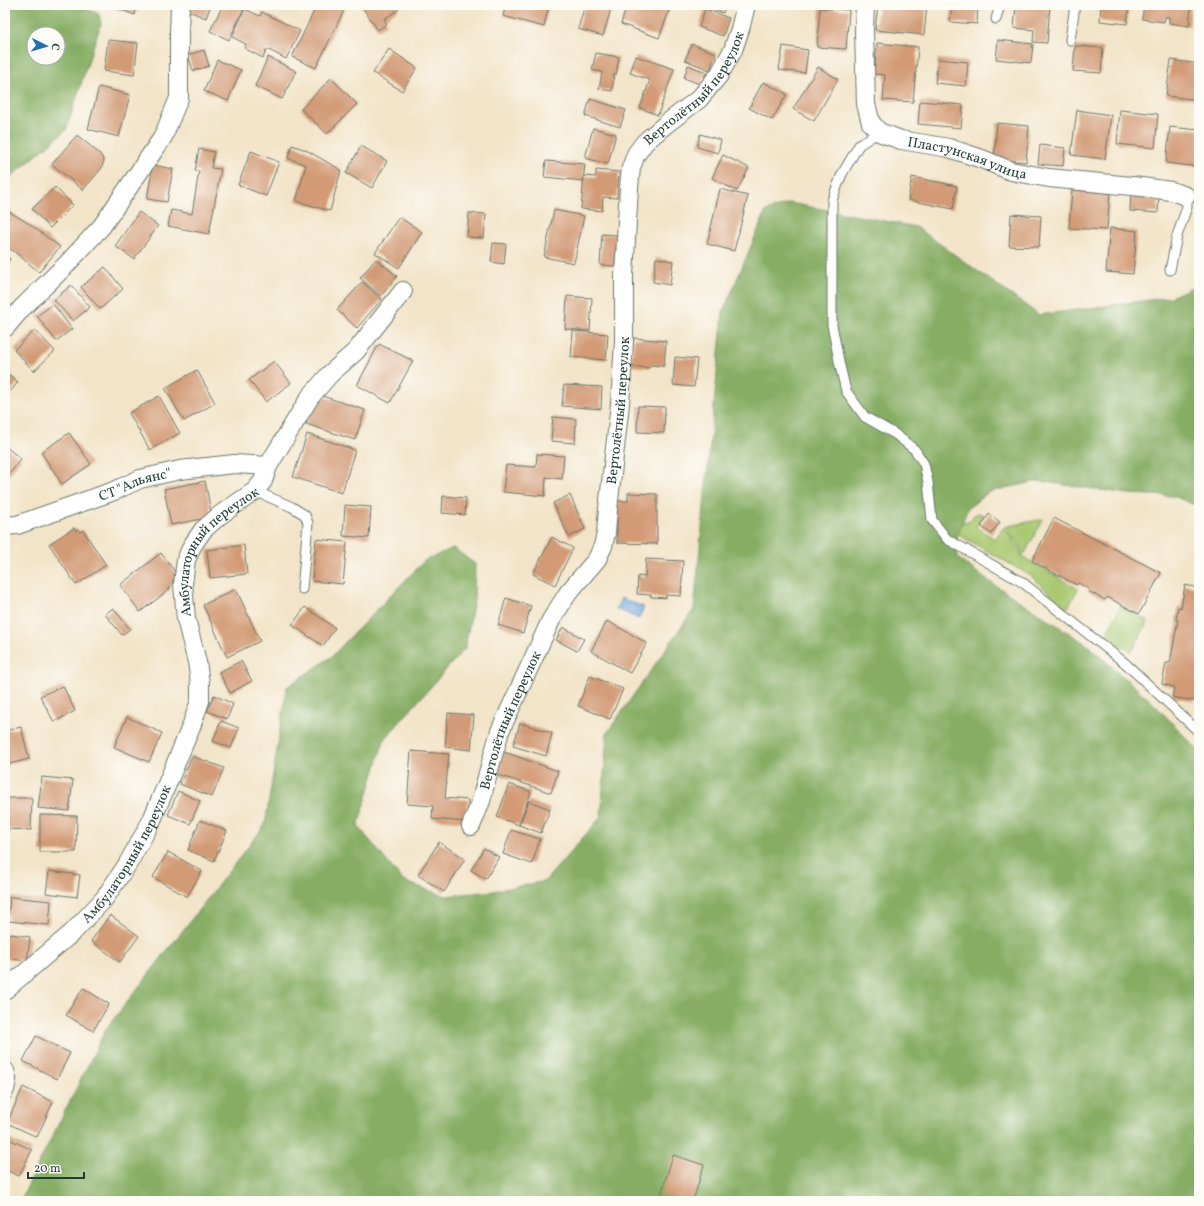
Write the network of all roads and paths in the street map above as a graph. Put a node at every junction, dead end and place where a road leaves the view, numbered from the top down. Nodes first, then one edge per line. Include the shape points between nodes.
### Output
1 (180, 5) edge
2 (746, 5) edge
3 (865, 5) edge
4 (1000, 5) edge
5 (1075, 5) edge
6 (996, 18) dead end
7 (1070, 40) dead end
8 (879, 132) junction
9 (1186, 196) joint
10 (1170, 270) dead end
11 (403, 291) dead end
12 (5, 328) edge
13 (268, 466) junction
14 (255, 491) junction
15 (5, 526) edge
16 (302, 589) dead end
17 (1199, 732) edge
18 (471, 826) dead end
19 (5, 990) edge
20 (5, 1071) edge
21 (5, 1090) edge

1 - 12 street via 179,98 163,137 102,226
2 - 18 street, Вертолётный переулок via 733,50 719,75 699,99 645,142 636,154 631,168 624,275 624,342 620,404 603,546 597,559 568,593 551,620 500,731 482,801
3 - 8 street via 866,104 872,123
4 - 6 lane
5 - 7 lane
8 - 9 street, Пластунская улица via 901,140 948,148 1011,171 1050,178 1150,188
8 - 17 lane via 859,145 842,174 832,200 832,325 846,391 865,417 895,434 916,450 924,464 932,520 947,539 1022,582 1125,663
9 - 10 lane via 1187,207
11 - 13 street, Амбулаторный переулок via 356,351 330,374 310,397
13 - 14 street, Амбулаторный переулок via 263,481
13 - 15 street, СТ "Альянс" via 234,464 180,470 140,479 17,525
14 - 16 lane via 305,515 308,524
14 - 19 street, Амбулаторный переулок via 203,530 186,560 183,584 186,619 200,683 200,701 151,822 104,899 73,932
20 - 21 street

